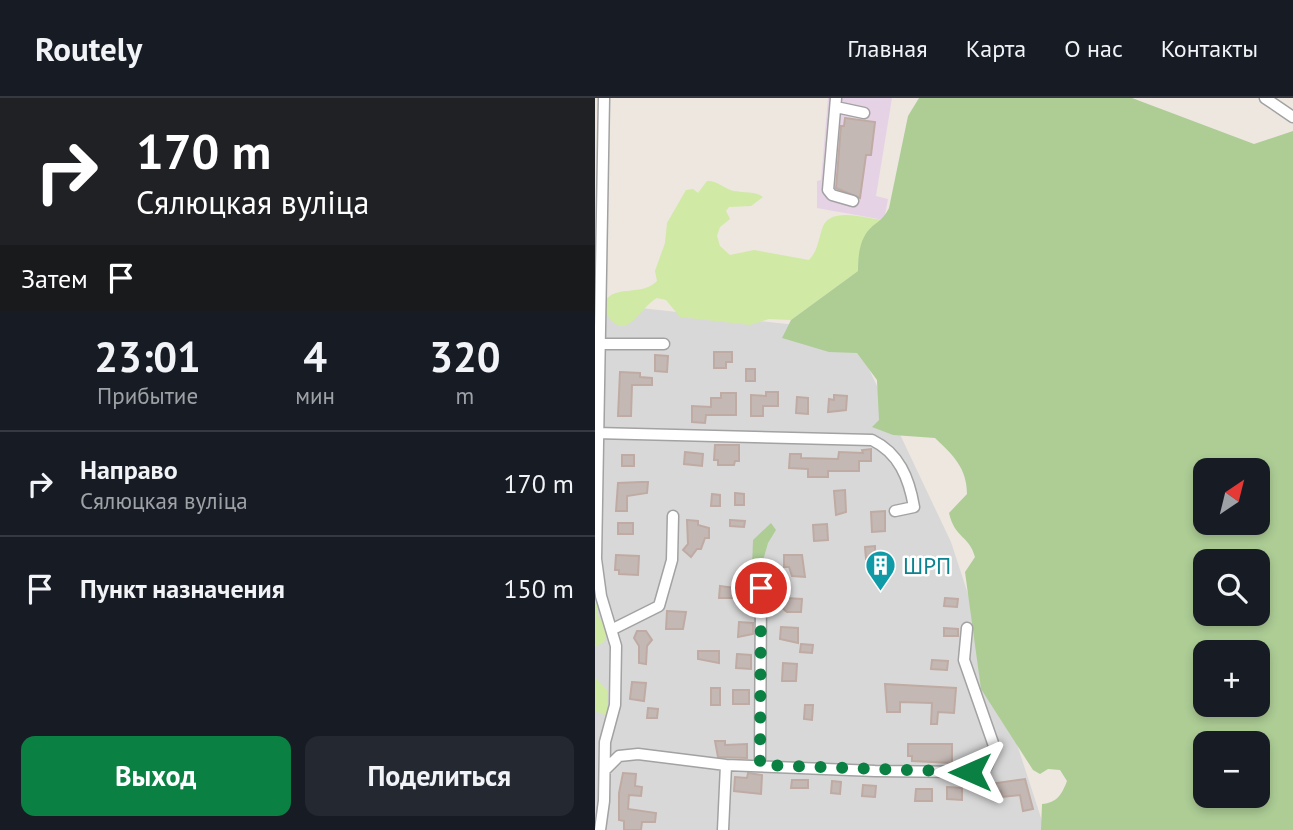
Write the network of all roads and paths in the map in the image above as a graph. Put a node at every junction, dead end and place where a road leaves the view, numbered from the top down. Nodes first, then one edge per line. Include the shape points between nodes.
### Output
1 (604, 98) edge
2 (1265, 98) edge
3 (836, 102) edge
4 (864, 113) dead end
5 (1293, 117) edge
6 (853, 201) dead end
7 (598, 344) junction
8 (664, 344) dead end
9 (596, 433) edge
10 (895, 511) dead end
11 (673, 516) dead end
12 (761, 588) dead end
13 (967, 628) dead end
14 (613, 629) junction
15 (726, 765) junction
16 (760, 765) junction
17 (605, 770) junction
18 (600, 830) edge
19 (723, 830) edge

1 - 7 street
2 - 5 street
3 - 4 street
3 - 6 street via 828,190
7 - 8 street
7 - 9 street
9 - 10 street via 872,440 888,447 897,458 911,492 914,507
9 - 14 street via 596,558 601,596
11 - 14 street via 672,560 659,606
12 - 16 street
13 - 16 street via 964,660 994,746 988,766 970,772
14 - 17 street via 615,705 605,742
15 - 16 street
15 - 17 street via 638,754 619,756
15 - 19 street
17 - 18 street

